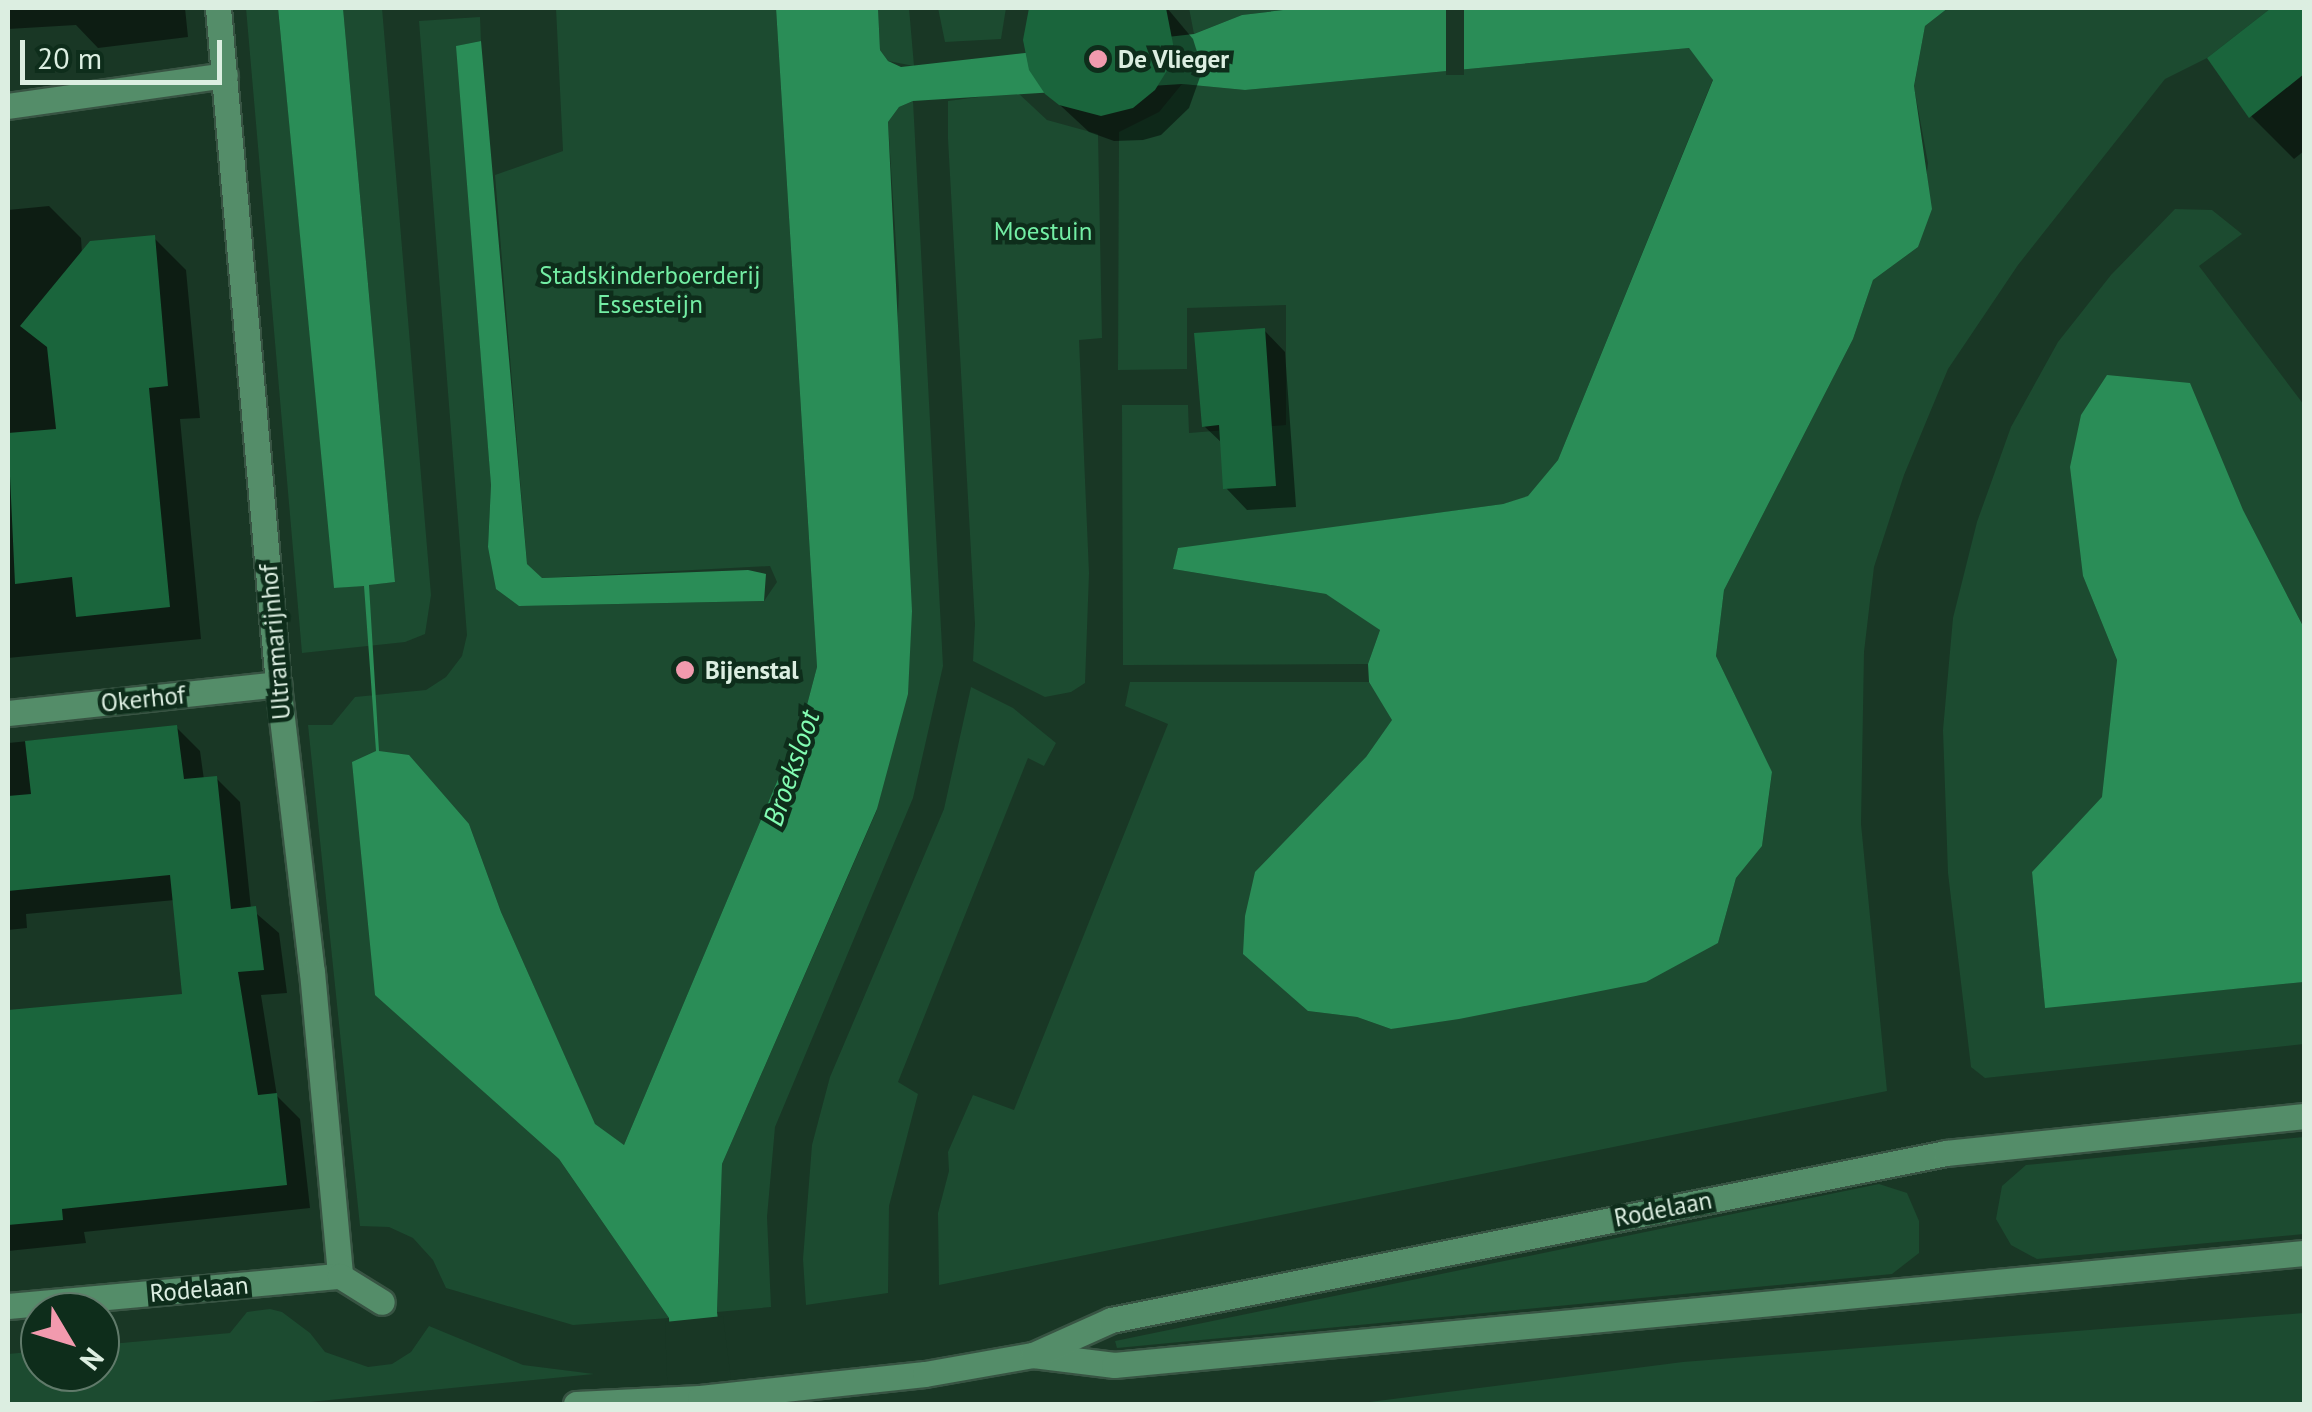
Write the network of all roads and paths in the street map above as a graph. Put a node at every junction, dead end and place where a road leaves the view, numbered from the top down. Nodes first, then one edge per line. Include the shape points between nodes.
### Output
1 (218, 8) edge
2 (225, 74) junction
3 (8, 106) edge
4 (278, 684) junction
5 (8, 712) edge
6 (2304, 1116) edge
7 (2304, 1253) edge
8 (340, 1276) junction
9 (382, 1302) dead end
10 (8, 1306) edge
11 (1033, 1355) junction
12 (576, 1404) edge

1 - 2 street, Ultramarijnhof
2 - 3 street
2 - 4 street, Ultramarijnhof
4 - 5 street, Okerhof
4 - 8 street, Ultramarijnhof
6 - 11 street, Rodelaan via 1946,1153 1110,1320
7 - 11 street, Rodelaan via 1114,1366
8 - 9 street
8 - 10 street, Rodelaan
11 - 12 street, Rodelaan via 768,1392

